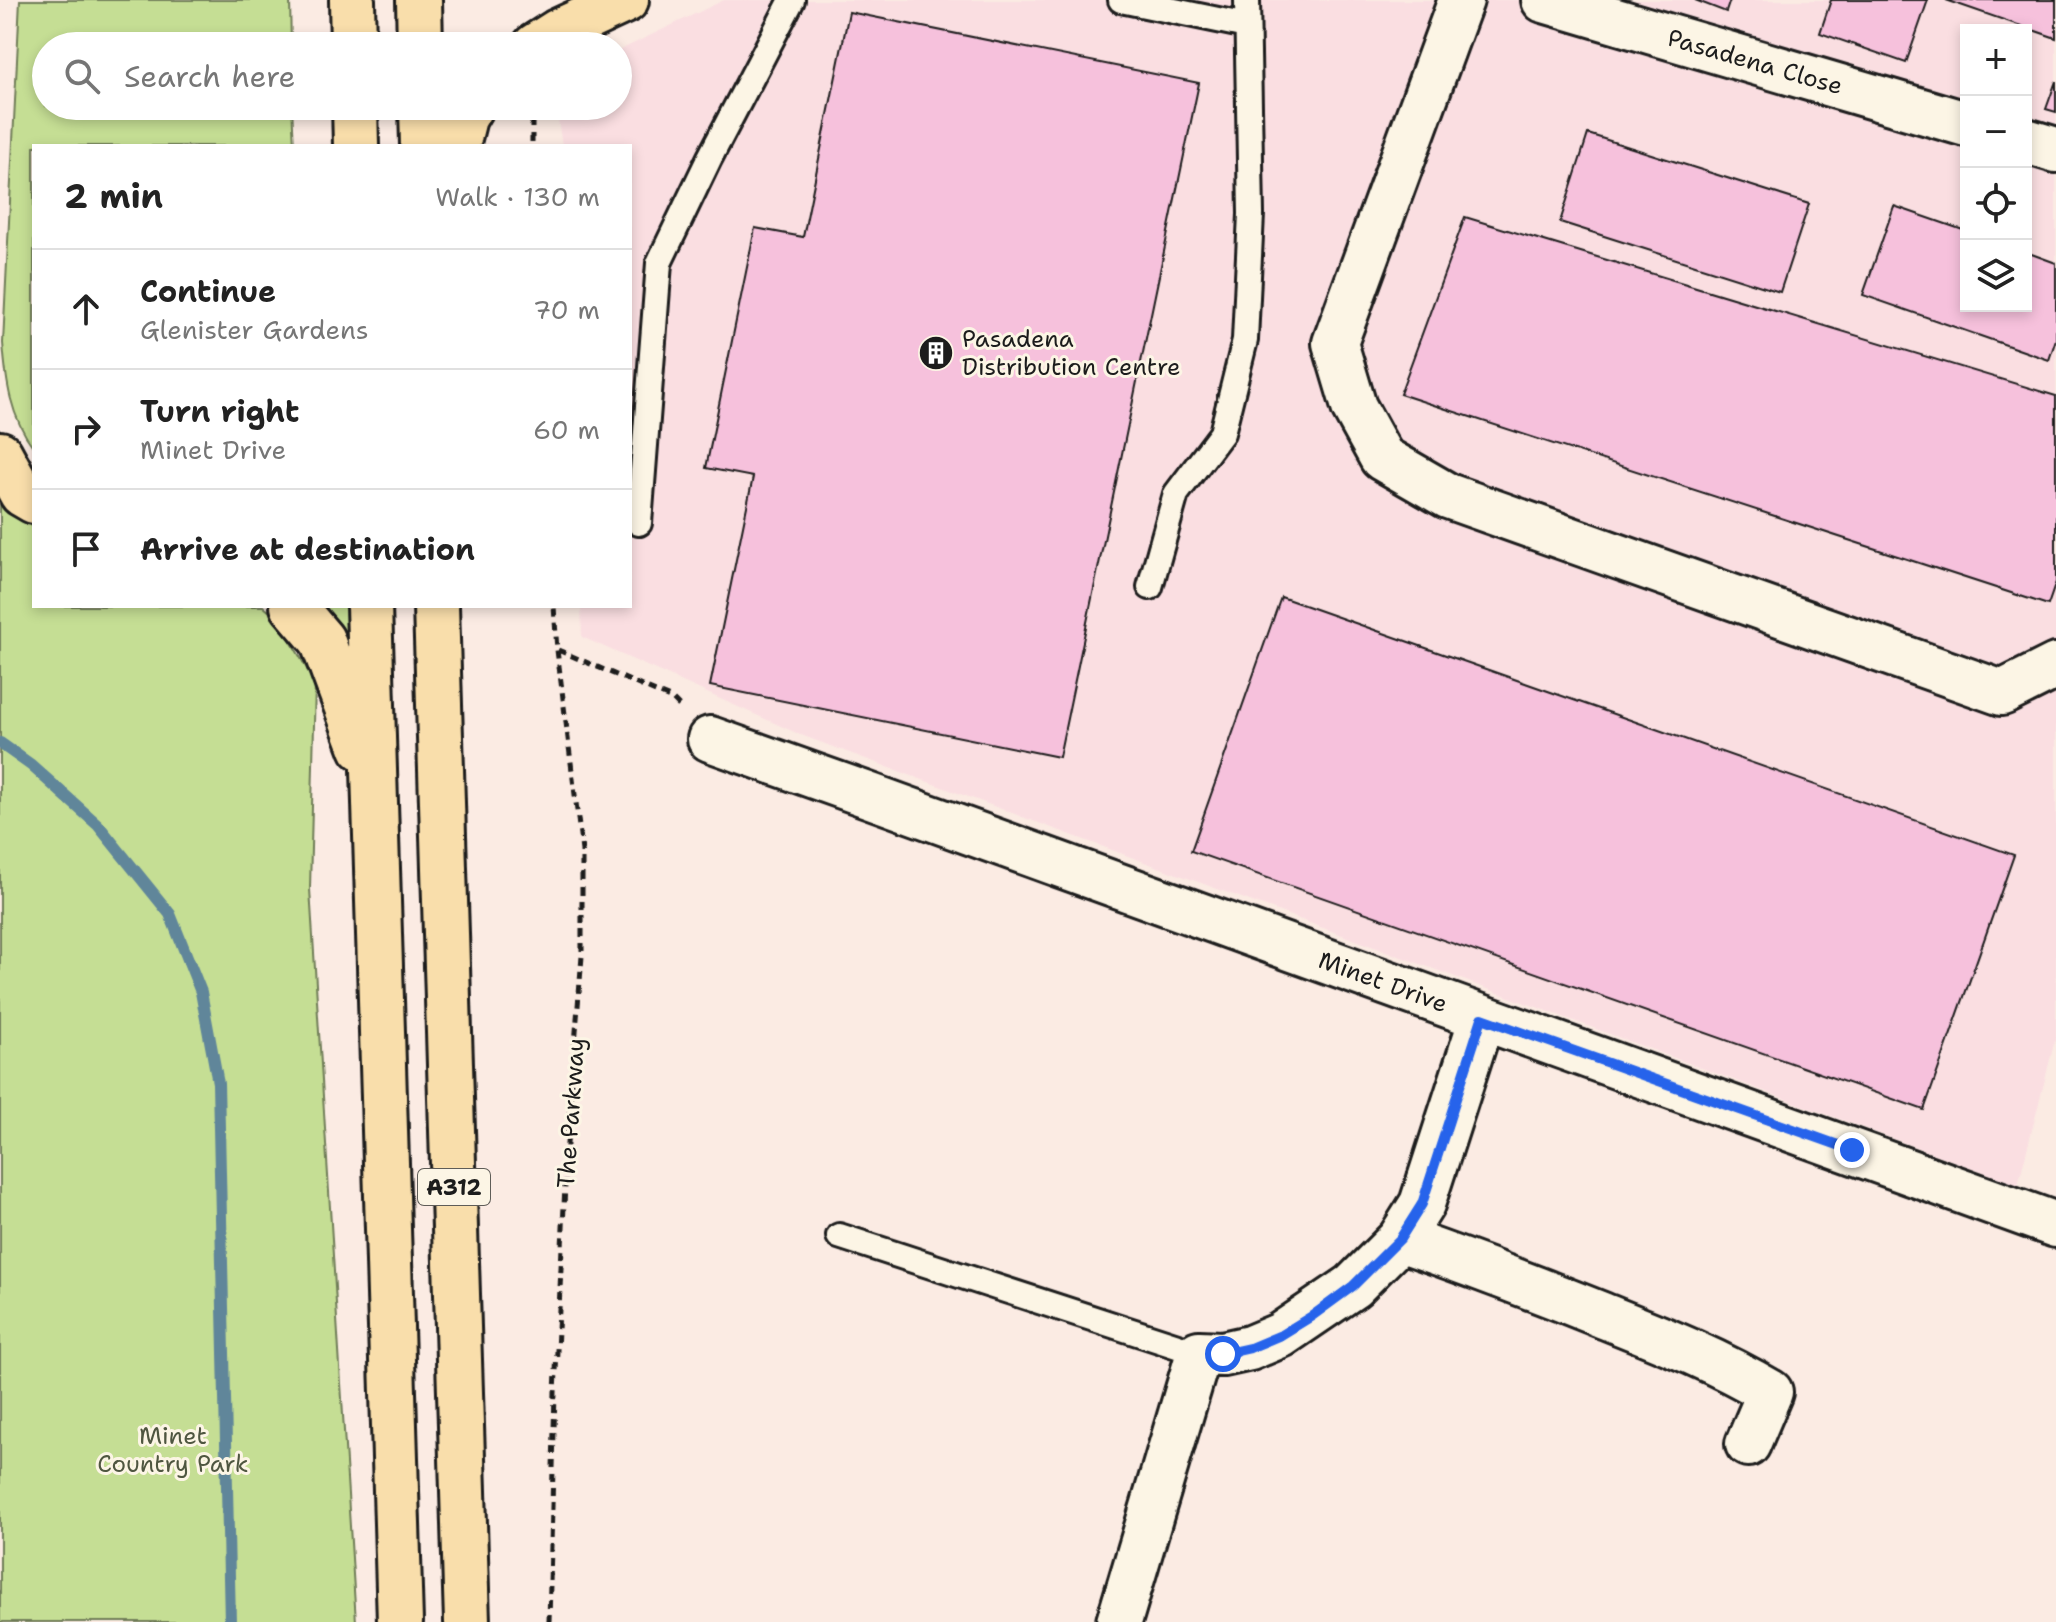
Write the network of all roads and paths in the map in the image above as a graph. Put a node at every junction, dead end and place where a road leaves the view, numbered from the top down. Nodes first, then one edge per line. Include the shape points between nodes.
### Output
1 (352, 0) edge
2 (419, 0) edge
3 (626, 0) edge
4 (792, 0) edge
5 (1121, 0) edge
6 (1247, 0) edge
7 (1461, 0) edge
8 (1544, 0) edge
9 (1247, 26) junction
10 (353, 32) edge
11 (420, 32) edge
12 (557, 32) edge
13 (355, 120) edge
14 (422, 120) edge
15 (464, 120) edge
16 (532, 120) edge
17 (1960, 122) edge
18 (2032, 143) edge
19 (356, 144) edge
20 (423, 144) edge
21 (458, 144) edge
22 (532, 144) edge
23 (2056, 150) edge
24 (0, 454) edge
25 (32, 500) edge
26 (639, 523) dead end
27 (1150, 587) dead end
28 (295, 608) edge
29 (369, 608) edge
30 (436, 608) edge
31 (554, 608) edge
32 (557, 650) junction
33 (2056, 666) edge
34 (672, 699) dead end
35 (710, 739) dead end
36 (374, 780) junction
37 (1482, 1018) junction
38 (2056, 1225) edge
39 (839, 1236) dead end
40 (1400, 1239) junction
41 (1199, 1353) junction
42 (1748, 1444) dead end
43 (400, 1622) edge
44 (467, 1622) edge
45 (549, 1622) edge
46 (1119, 1622) edge

1 - 10 highway
2 - 11 highway
3 - 12 highway
4 - 26 lane via 659,263
5 - 9 lane
6 - 9 lane
7 - 33 street via 1335,343 1354,407 1382,458 1448,496 2002,693
8 - 17 street, Pasadena Close
9 - 27 lane via 1251,214 1245,340 1222,433 1176,494
13 - 19 highway
14 - 20 highway
15 - 21 highway
16 - 22 path
18 - 23 street
24 - 25 highway via 22,494
28 - 36 highway via 322,640
29 - 36 highway, A312
30 - 44 highway, A312
31 - 32 path, The Parkway
32 - 34 path
32 - 45 path, The Parkway via 582,851 582,956 567,1144
35 - 37 street, Minet Drive
36 - 43 highway, A312
37 - 38 street, Minet Drive
37 - 40 street via 1422,1204
39 - 41 lane
40 - 41 street via 1353,1286 1281,1335 1223,1354
40 - 42 street via 1670,1341 1770,1392
41 - 46 street

